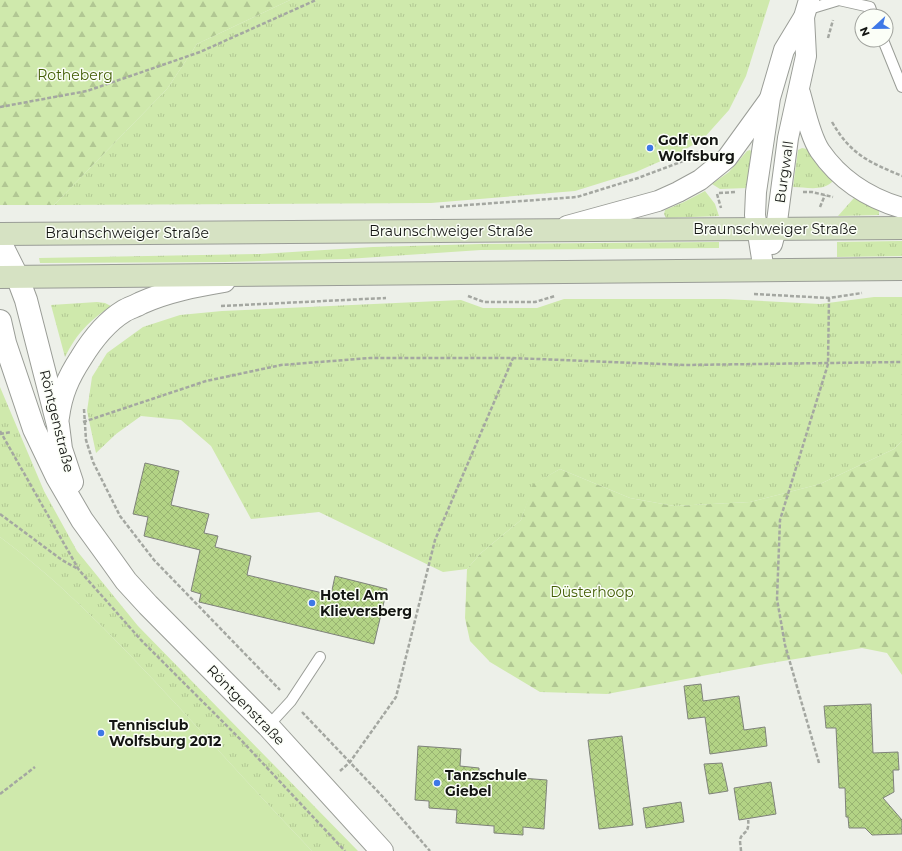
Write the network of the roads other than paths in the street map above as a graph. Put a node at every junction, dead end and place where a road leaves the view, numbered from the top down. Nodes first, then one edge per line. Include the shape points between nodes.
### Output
1 (839, 0) edge
2 (870, 8) edge
3 (807, 9) edge
4 (886, 48) edge
5 (902, 87) edge
6 (799, 90) junction
7 (770, 98) junction
8 (902, 208) edge
9 (902, 228) edge
10 (767, 229) junction
11 (554, 230) junction
12 (0, 234) edge
13 (0, 242) edge
14 (764, 270) junction
15 (902, 270) edge
16 (290, 274) junction
17 (8, 277) edge
18 (0, 321) edge
19 (0, 355) edge
20 (29, 413) junction
21 (58, 425) junction
22 (110, 560) junction
23 (320, 657) dead end
24 (268, 726) junction
25 (382, 851) edge

1 - 2 lane
1 - 3 lane
3 - 6 street, Burgwall via 806,56
3 - 7 street, Burgwall via 784,50
4 - 5 lane
6 - 8 street, Burgwall via 808,123 820,150 843,178 885,203
6 - 10 street, Burgwall
7 - 10 street, Burgwall via 755,215
7 - 11 street, Burgwall via 727,158 700,180 658,201
9 - 10 main road, Braunschweiger Straße
10 - 11 main road, Braunschweiger Straße
10 - 14 street, Burgwall
11 - 12 main road, Braunschweiger Straße
13 - 17 street
14 - 15 main road
14 - 16 main road
16 - 17 main road
16 - 21 street via 185,288 124,311 106,326 74,369 60,402
17 - 21 street, Röntgenstraße via 26,300
18 - 20 street, Röntgenstraße
19 - 20 street
20 - 22 street, Röntgenstraße via 56,477
21 - 22 street, Röntgenstraße via 61,448 70,477 87,519
22 - 24 street, Röntgenstraße via 148,605
23 - 24 lane via 291,702
24 - 25 street, Röntgenstraße

